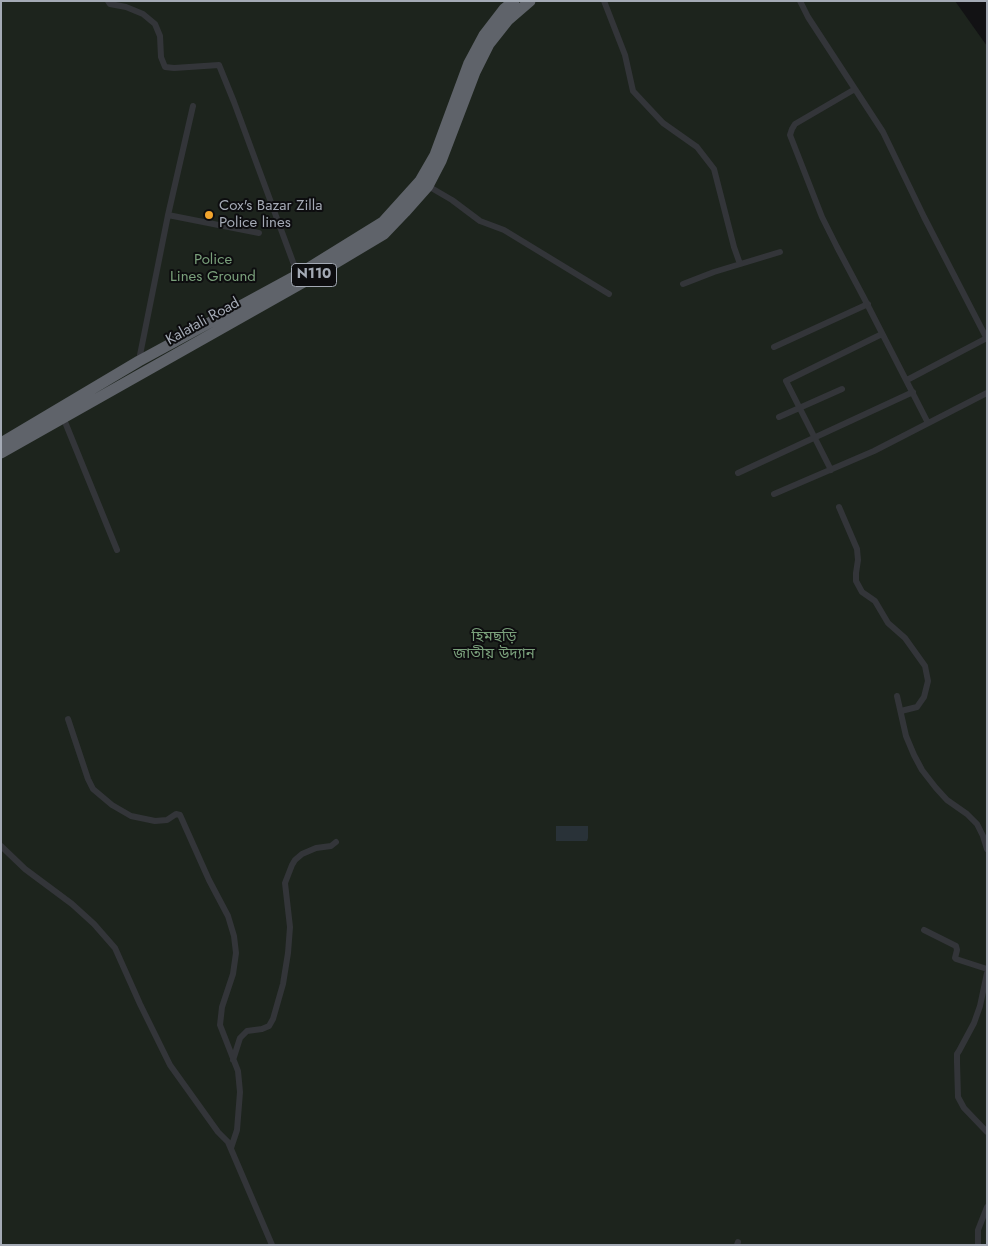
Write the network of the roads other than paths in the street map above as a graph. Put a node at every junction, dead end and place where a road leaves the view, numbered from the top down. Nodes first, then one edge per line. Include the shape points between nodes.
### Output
1 (108, 1) edge
2 (514, 1) edge
3 (530, 1) edge
4 (604, 1) edge
5 (800, 1) edge
6 (501, 5) edge
7 (855, 89) junction
8 (193, 106) dead end
9 (428, 186) junction
10 (168, 216) junction
11 (259, 234) dead end
12 (780, 252) dead end
13 (740, 264) junction
14 (299, 274) junction
15 (683, 284) dead end
16 (609, 294) dead end
17 (868, 304) junction
18 (882, 334) junction
19 (987, 339) edge
20 (774, 346) dead end
21 (160, 356) junction
22 (139, 361) junction
23 (907, 380) junction
24 (842, 389) dead end
25 (913, 392) junction
26 (987, 393) edge
27 (800, 409) junction
28 (61, 413) junction
29 (779, 417) dead end
30 (928, 423) junction
31 (814, 439) junction
32 (1, 443) edge
33 (1, 453) edge
34 (831, 470) junction
35 (738, 473) dead end
36 (774, 494) dead end
37 (839, 507) dead end
38 (117, 550) dead end
39 (897, 696) dead end
40 (901, 711) junction
41 (68, 719) dead end
42 (336, 842) dead end
43 (1, 846) edge
44 (987, 848) edge
45 (924, 930) dead end
46 (987, 969) edge
47 (987, 973) edge
48 (233, 1060) junction
49 (987, 1132) edge
50 (230, 1145) junction
51 (987, 1207) edge
52 (272, 1245) edge
53 (978, 1245) edge

1 - 14 street via 143,14 154,24 160,36 165,67 219,65
2 - 6 highway, Kalatali Road / N110
3 - 9 highway, Kalatali Road / N110 via 508,20 489,44
4 - 13 street via 626,55 633,91 663,123 697,147 714,169
5 - 7 street
6 - 14 highway, Kalatali Road / N110 via 469,63 434,154 420,181 383,222
7 - 17 street via 795,124 790,135 822,217
7 - 19 street via 892,149
8 - 10 street
9 - 16 street via 480,221 504,230
9 - 21 highway, Kalatali Road / N110 via 384,234 302,283
10 - 11 street
10 - 22 street
12 - 13 street
13 - 15 street
14 - 21 highway, Kalatali Road / N110
17 - 18 street
17 - 20 street
18 - 23 street
18 - 27 street via 786,381
19 - 23 street
21 - 22 highway, Kalatali Road / N110
21 - 28 highway, Kalatali Road / N110
22 - 28 highway, Kalatali Road / N110
23 - 25 street
24 - 27 street
25 - 30 street
25 - 31 street
26 - 30 street
27 - 29 street
27 - 31 street
28 - 32 highway, Kalatali Road / N110
28 - 33 highway, Kalatali Road / N110
28 - 38 street
30 - 34 street
31 - 34 street
31 - 35 street
34 - 36 street
37 - 40 street via 857,549 856,581 925,666 928,682 924,697 917,707
39 - 40 street
40 - 44 street via 906,736 922,770 947,800 977,824
41 - 48 street via 93,790 132,816 155,821 180,815 228,916 234,936 233,974 222,1007 220,1025
42 - 48 street via 302,854 292,865 285,884 290,926 288,953 273,1019 269,1026 247,1031 240,1038
43 - 50 street via 94,924 115,948 170,1065
45 - 46 street via 956,946 956,959
47 - 49 street via 980,1006 957,1062 958,1097
48 - 50 street via 240,1092 237,1130
50 - 52 street
51 - 53 street via 978,1230

